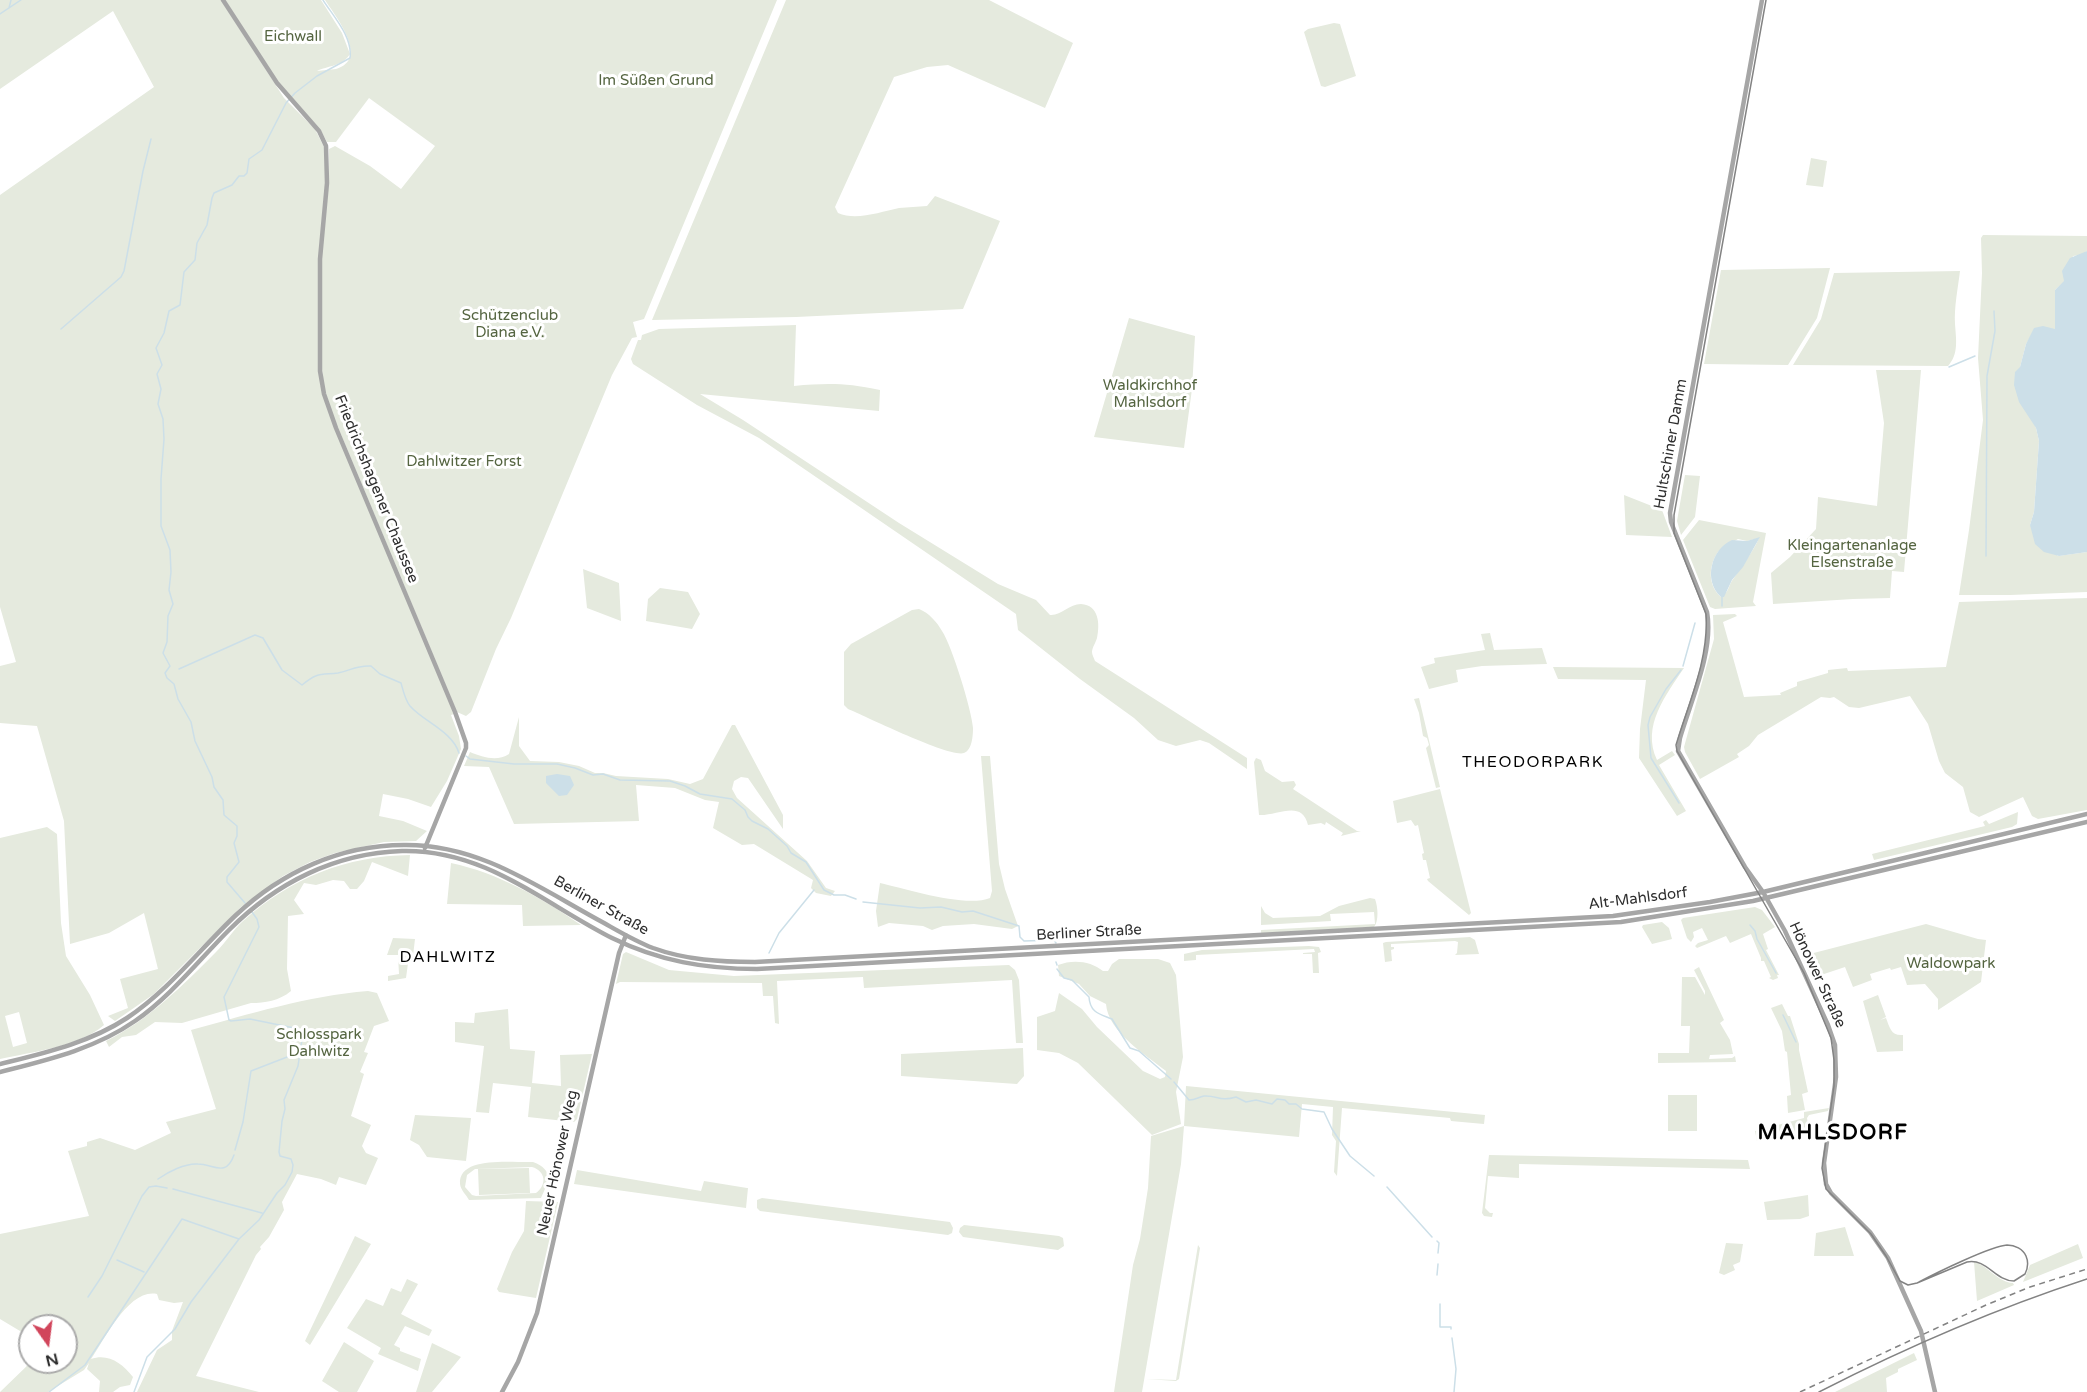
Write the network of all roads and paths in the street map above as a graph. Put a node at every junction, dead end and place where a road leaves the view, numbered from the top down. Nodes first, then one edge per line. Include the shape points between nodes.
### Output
1 (223, 0) edge
2 (1762, 0) edge
3 (2087, 814) edge
4 (2087, 822) edge
5 (426, 846) junction
6 (423, 852) junction
7 (1763, 892) junction
8 (1766, 898) junction
9 (258, 901) junction
10 (238, 917) junction
11 (626, 935) junction
12 (1183, 940) joint
13 (623, 942) junction
14 (1184, 947) joint
15 (0, 1064) edge
16 (0, 1072) edge
17 (502, 1392) edge
18 (1935, 1392) edge

1 - 5 main road, Friedrichshagener Chaussee via 286,95 319,131 326,146 320,259 320,363 324,394 465,738 466,748
2 - 7 main road, Hultschiner Damm via 1670,519 1708,620 1706,651 1678,751
3 - 7 main road, Alt-Mahlsdorf
4 - 8 main road, Alt-Mahlsdorf
5 - 6 main road
5 - 9 main road, Berliner Straße via 376,846 335,855 296,871
5 - 11 main road, Berliner Straße via 464,852 503,867
6 - 9 main road, Berliner Straße via 370,854 338,861
6 - 13 main road, Berliner Straße via 499,873
7 - 8 main road, Hultschiner Damm
7 - 12 main road, Alt-Mahlsdorf via 1602,917
8 - 14 main road, Alt-Mahlsdorf via 1583,926
8 - 18 main road, Hönower Straße via 1803,967 1835,1046 1836,1083 1824,1163 1826,1184 1888,1257 1918,1323
9 - 10 main road, Berliner Straße
10 - 15 main road, Berliner Straße via 164,988 112,1027 62,1048
10 - 16 main road, Berliner Straße via 161,1000 133,1022 69,1053
11 - 12 main road, Berliner Straße via 679,956 731,962
11 - 13 main road, Neuer Hönower Weg
13 - 14 main road, Berliner Straße via 678,962 740,969
13 - 17 main road, Neuer Hönower Weg via 537,1312

